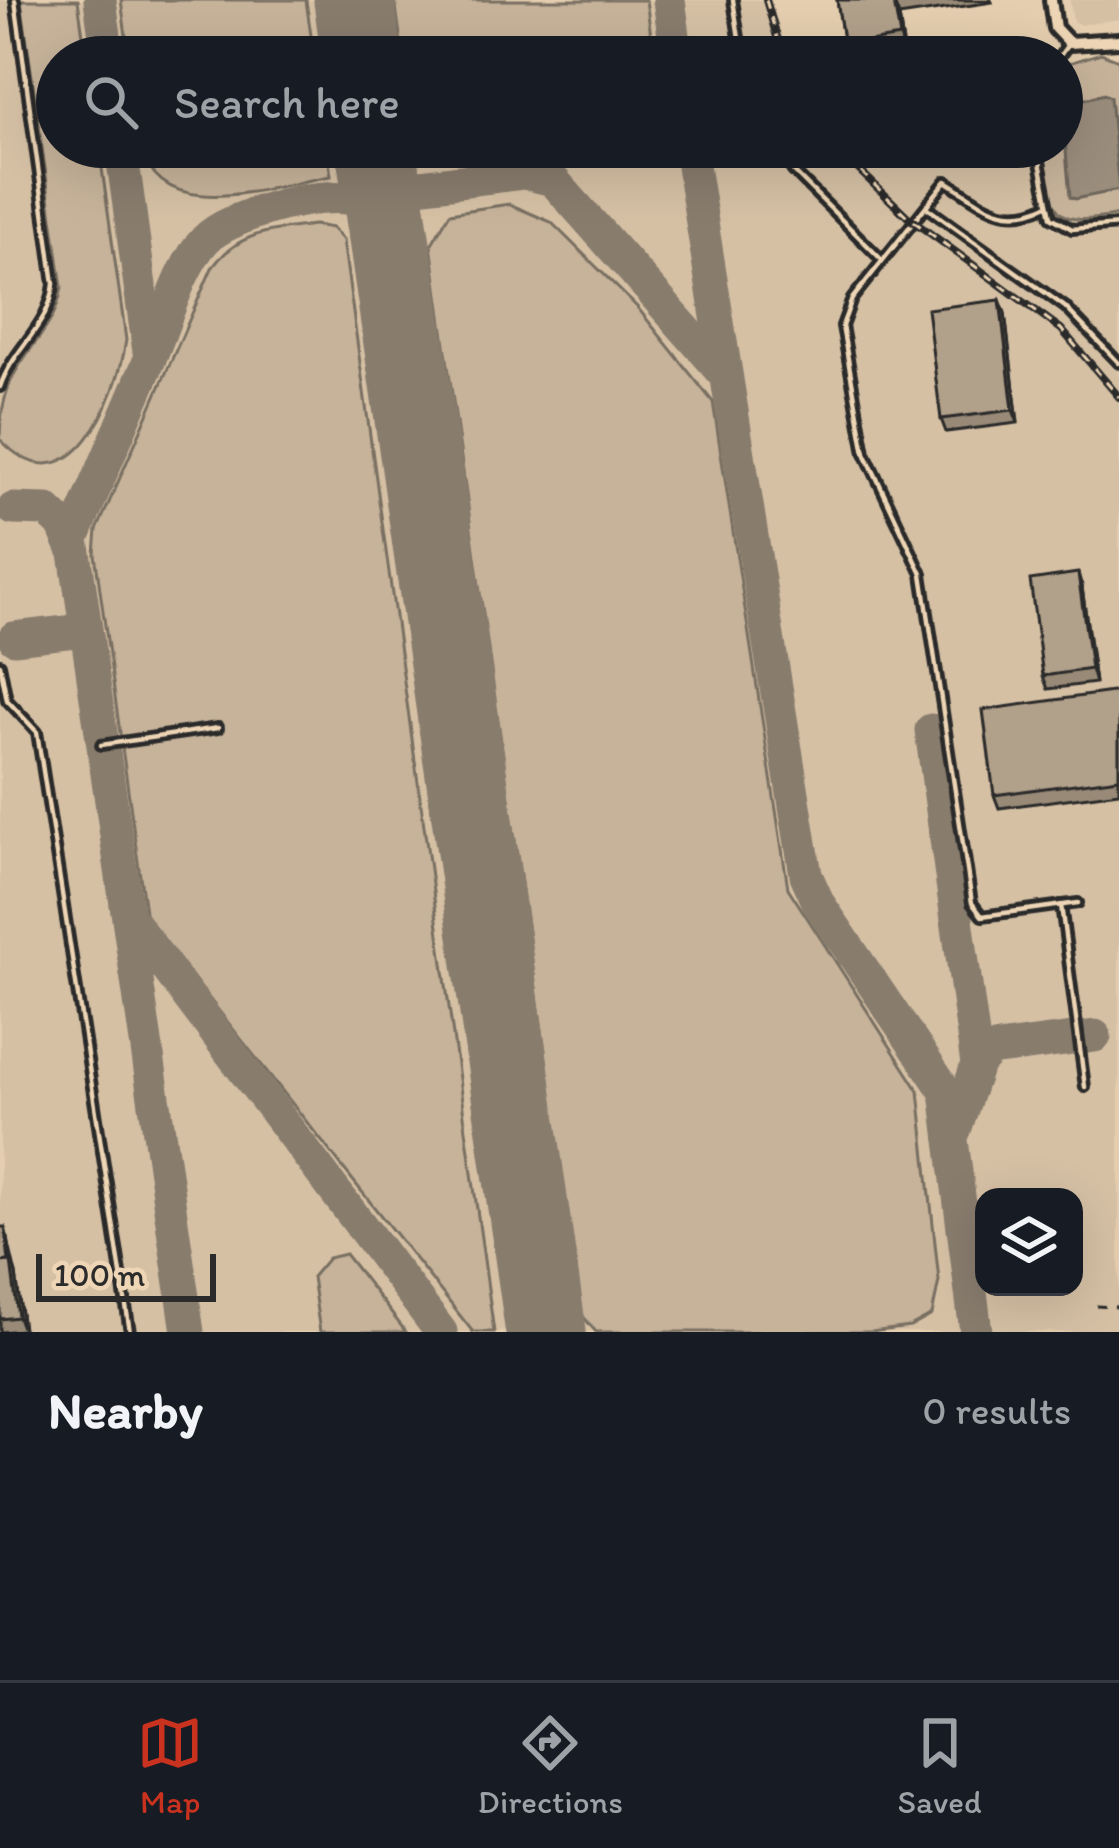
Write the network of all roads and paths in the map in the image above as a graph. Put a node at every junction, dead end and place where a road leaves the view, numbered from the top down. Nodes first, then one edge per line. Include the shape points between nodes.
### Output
1 (14, 0) edge
2 (733, 0) edge
3 (1051, 0) edge
4 (739, 36) edge
5 (1064, 36) edge
6 (1083, 40) edge
7 (1119, 40) edge
8 (36, 156) edge
9 (38, 168) edge
10 (791, 168) edge
11 (1040, 168) edge
12 (1045, 206) junction
13 (926, 207) junction
14 (1119, 225) edge
15 (881, 259) junction
16 (1119, 363) edge
17 (0, 387) edge
18 (0, 664) edge
19 (218, 728) dead end
20 (101, 745) dead end
21 (1078, 903) dead end
22 (1061, 905) junction
23 (1085, 1088) dead end
24 (1096, 1306) dead end
25 (1119, 1307) edge
26 (130, 1332) edge

1 - 8 lane
2 - 4 lane
3 - 5 street
6 - 7 street
9 - 17 lane via 52,305 9,360
10 - 15 lane
11 - 12 lane
12 - 13 lane via 1008,216 946,181
12 - 14 lane via 1072,229
13 - 15 lane
13 - 16 lane via 1065,308
15 - 22 lane via 852,299 842,326 844,356 865,453 922,574 971,903 982,916
18 - 26 lane via 7,700 37,732
19 - 20 lane
21 - 22 lane
22 - 23 lane
24 - 25 path

